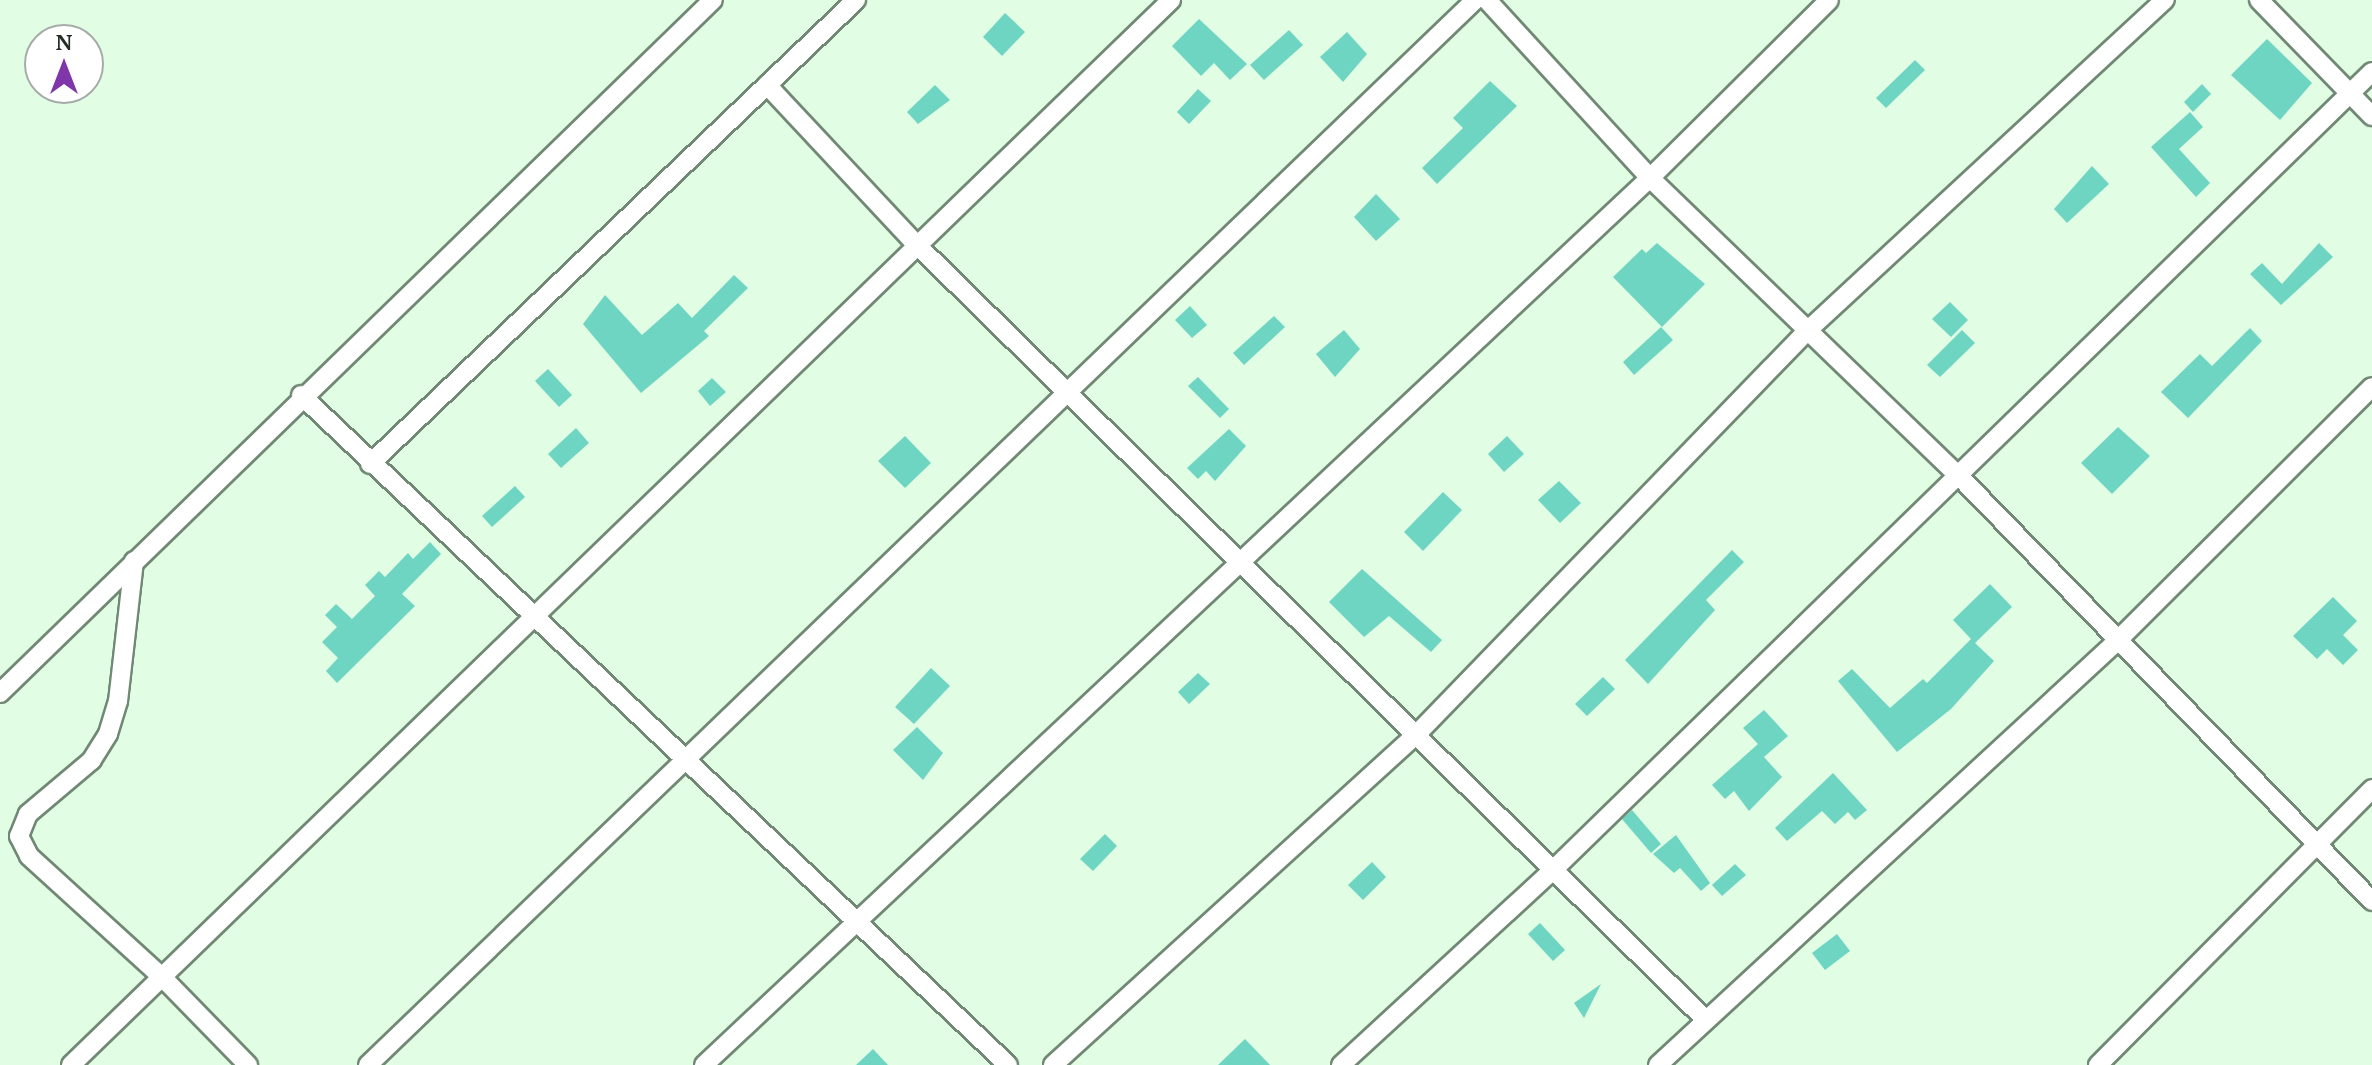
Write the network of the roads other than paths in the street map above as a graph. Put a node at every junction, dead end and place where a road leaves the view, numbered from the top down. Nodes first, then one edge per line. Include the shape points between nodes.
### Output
1 (713, 0) edge
2 (856, 0) edge
3 (1171, 0) edge
4 (1475, 0) edge
5 (1487, 0) edge
6 (1829, 0) edge
7 (2165, 0) edge
8 (2259, 0) edge
9 (2372, 72) edge
10 (767, 85) junction
11 (2351, 93) junction
12 (2372, 116) edge
13 (1650, 178) junction
14 (916, 244) junction
15 (1806, 332) junction
16 (2372, 387) edge
17 (301, 395) junction
18 (1070, 395) junction
19 (370, 464) junction
20 (1958, 475) junction
21 (134, 561) junction
22 (1241, 563) junction
23 (538, 618) junction
24 (2116, 642) junction
25 (0, 693) edge
26 (1415, 736) junction
27 (685, 762) junction
28 (2372, 789) edge
29 (2313, 845) junction
30 (1552, 871) junction
31 (2372, 901) edge
32 (856, 923) junction
33 (163, 978) junction
34 (1706, 1020) junction
35 (71, 1065) edge
36 (248, 1065) edge
37 (368, 1065) edge
38 (704, 1065) edge
39 (1008, 1065) edge
40 (1053, 1065) edge
41 (1341, 1065) edge
42 (1658, 1065) edge
43 (2098, 1065) edge

1 - 17 street
2 - 10 street
3 - 14 street
4 - 18 street
5 - 13 street
6 - 13 street
7 - 15 street
8 - 11 street
9 - 11 street
10 - 14 street
10 - 19 street
11 - 12 street
11 - 20 street
13 - 15 street
13 - 22 street
14 - 18 street
14 - 23 street
15 - 20 street
15 - 26 street
16 - 24 street
17 - 19 street
17 - 21 street
18 - 22 street
18 - 27 street
19 - 23 street
20 - 24 street
20 - 30 street
21 - 25 street
21 - 33 street via 118,701 108,734 92,760 28,814 19,836 29,856
22 - 26 street
22 - 32 street
23 - 27 street
23 - 33 street
24 - 29 street
24 - 34 street
26 - 30 street
26 - 40 street
27 - 32 street
27 - 37 street
28 - 29 street
29 - 31 street
29 - 43 street
30 - 34 street
30 - 41 street
32 - 38 street
32 - 39 street
33 - 35 street
33 - 36 street
34 - 42 street

